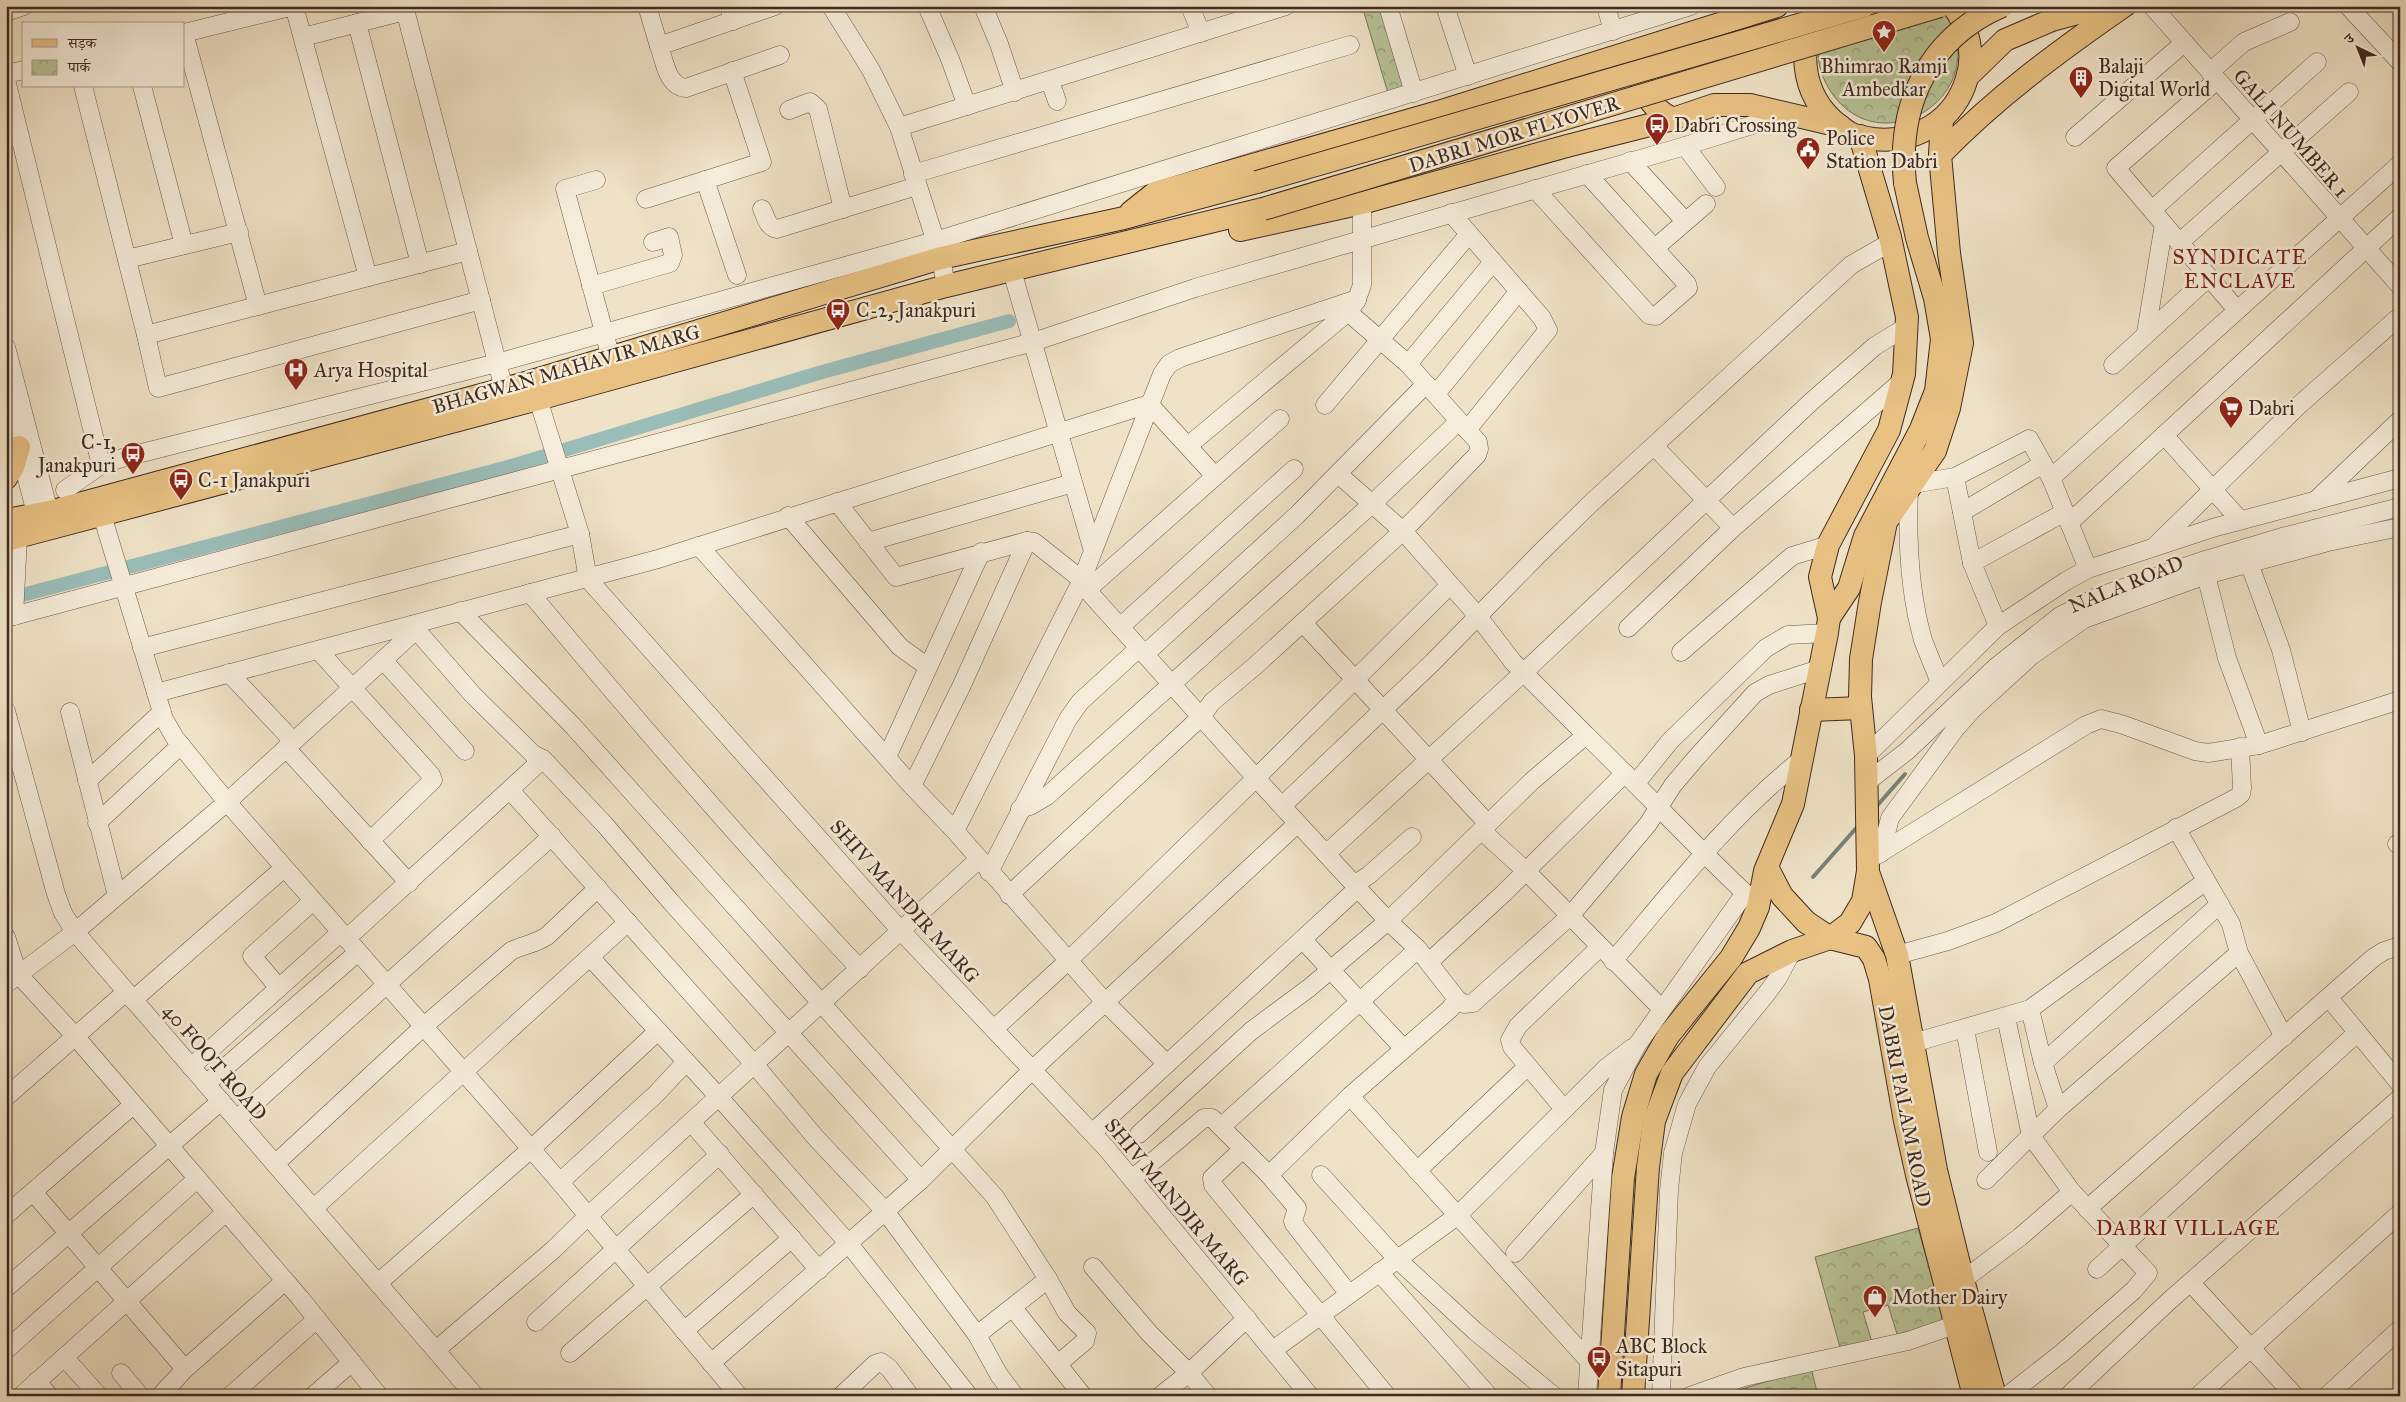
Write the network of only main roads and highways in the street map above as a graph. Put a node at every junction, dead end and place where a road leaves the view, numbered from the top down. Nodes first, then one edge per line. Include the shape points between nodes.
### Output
1 (1777, 6) edge
2 (1822, 6) edge
3 (1864, 6) edge
4 (1940, 6) edge
5 (1953, 6) edge
6 (2002, 6) edge
7 (2104, 6) edge
8 (2124, 6) edge
9 (1739, 12) edge
10 (1646, 47) junction
11 (1968, 76) junction
12 (1673, 118) junction
13 (1942, 119) junction
14 (1840, 126) junction
15 (1860, 136) junction
16 (1940, 155) junction
17 (1124, 218) junction
18 (1085, 252) junction
19 (26, 450) road end
20 (6, 478) edge
21 (99, 507) junction
22 (26, 528) edge
23 (1828, 625) junction
24 (1861, 708) junction
25 (1810, 710) junction
26 (1871, 859) junction
27 (1767, 867) junction
28 (1830, 938) junction
29 (1964, 1322) junction
30 (1609, 1396) edge
31 (1633, 1396) edge
32 (1974, 1396) edge
33 (1995, 1396) edge

1 - 9 main road
2 - 14 main road via 1807,36 1805,70 1817,102
3 - 17 main road, DABRI MOR FLYOVER, bridge
4 - 18 main road, DABRI MOR FLYOVER, bridge via 1263,209
5 - 11 main road via 1965,27 1969,43
6 - 23 main road, bridge via 1967,26 1948,43 1923,77 1910,108 1902,158 1917,238 1935,298 1942,339 1936,392 1921,429 1865,536 1849,588
7 - 11 main road via 2052,20 2004,40
8 - 16 main road via 1993,104
9 - 10 main road
10 - 12 main road via 1640,68 1643,89 1655,107
10 - 17 main road via 1445,110 1155,193
11 - 13 main road via 1959,99
12 - 14 main road via 1714,105 1750,105
12 - 18 main road via 1362,203 1123,256
13 - 15 main road via 1901,139
13 - 16 main road
14 - 15 main road
15 - 23 main road via 1891,242 1907,316 1902,381 1888,430 1828,545 1820,577
16 - 24 main road via 1962,343 1949,408 1935,451 1886,522 1861,659
17 - 21 main road, BHAGWAN MAHAVIR MARG via 938,250 611,358
18 - 21 main road, BHAGWAN MAHAVIR MARG via 946,286 538,399
19 - 20 main road
21 - 22 main road, BHAGWAN MAHAVIR MARG
23 - 25 main road
24 - 25 main road
24 - 26 main road
25 - 27 main road via 1793,804
26 - 28 main road via 1863,901 1850,922
26 - 29 main road, DABRI PALAM ROAD via 1897,955 1936,1170 1963,1280
27 - 28 main road, DABRI PALAM ROAD via 1782,896 1806,922
27 - 30 main road via 1752,900 1749,928 1731,958 1668,1036 1646,1074 1633,1117 1622,1178
28 - 29 main road, DABRI PALAM ROAD via 1866,947 1874,959 1907,1130
28 - 31 main road via 1792,951 1748,973 1672,1073 1654,1121 1648,1167
29 - 32 main road, DABRI PALAM ROAD
29 - 33 main road, DABRI PALAM ROAD

